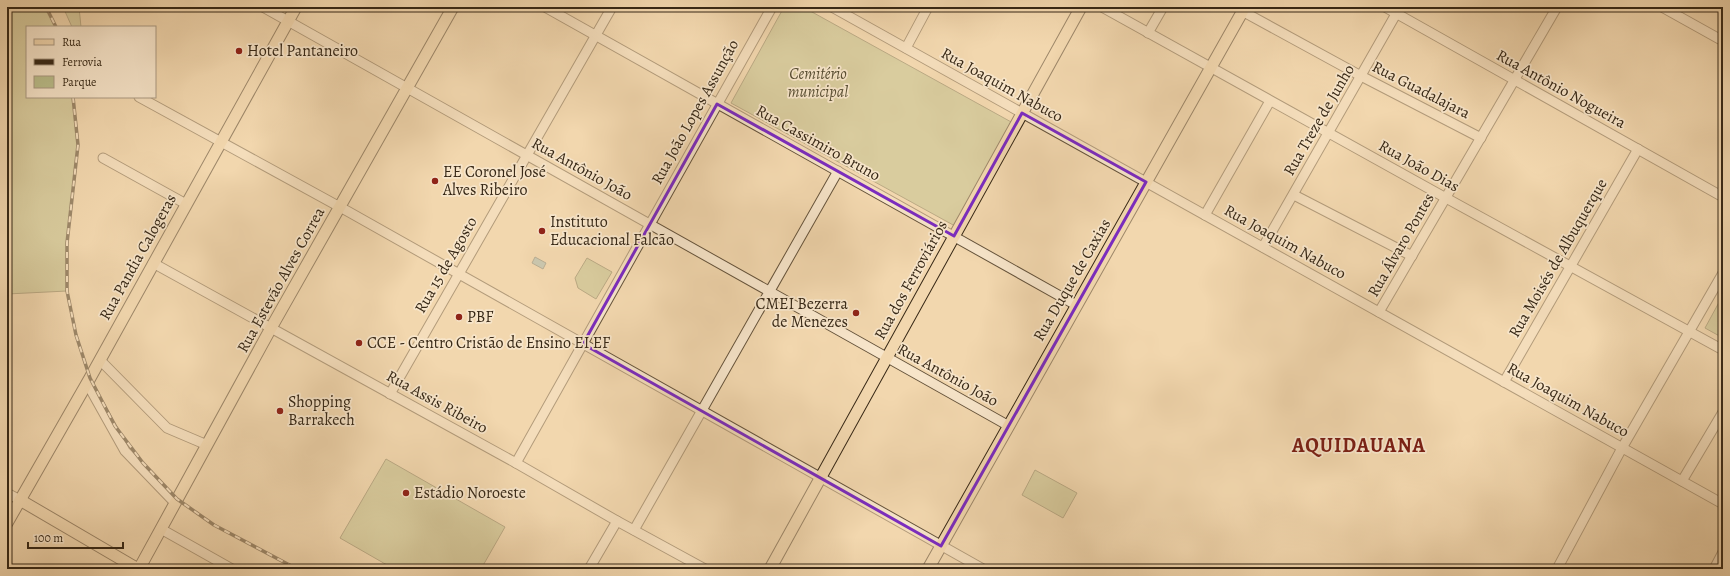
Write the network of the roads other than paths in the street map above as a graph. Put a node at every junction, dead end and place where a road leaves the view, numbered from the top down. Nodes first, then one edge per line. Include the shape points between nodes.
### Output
1 (263, 7) edge
2 (296, 7) edge
3 (453, 7) edge
4 (545, 7) edge
5 (612, 7) edge
6 (772, 7) edge
7 (832, 7) edge
8 (928, 7) edge
9 (1081, 7) edge
10 (1102, 7) edge
11 (1163, 7) edge
12 (1385, 7) edge
13 (1557, 7) edge
14 (1662, 7) edge
15 (1244, 9) edge
16 (1399, 10) edge
17 (288, 21) junction
18 (1148, 33) junction
19 (596, 35) junction
20 (1723, 41) edge
21 (906, 48) junction
22 (1210, 68) junction
23 (1361, 76) junction
24 (1515, 80) junction
25 (408, 87) junction
26 (141, 98) edge
27 (1270, 101) junction
28 (717, 104) junction
29 (1022, 113) junction
30 (1329, 133) junction
31 (1481, 138) junction
32 (220, 141) junction
33 (1638, 149) junction
34 (527, 155) junction
35 (103, 158) dead end
36 (838, 171) junction
37 (1146, 182) junction
38 (1294, 196) junction
39 (1723, 197) edge
40 (1446, 198) junction
41 (186, 204) junction
42 (340, 207) junction
43 (1205, 215) junction
44 (650, 224) junction
45 (954, 236) junction
46 (1263, 247) junction
47 (1412, 256) junction
48 (153, 263) junction
49 (1572, 267) junction
50 (1723, 273) edge
51 (458, 275) junction
52 (769, 292) junction
53 (1076, 305) junction
54 (1379, 312) junction
55 (271, 328) junction
56 (1689, 331) junction
57 (583, 344) junction
58 (1723, 350) edge
59 (887, 358) junction
60 (100, 360) junction
61 (1504, 382) junction
62 (87, 383) junction
63 (390, 394) junction
64 (702, 411) junction
65 (1723, 412) edge
66 (1009, 426) junction
67 (207, 445) junction
68 (1622, 448) junction
69 (516, 463) junction
70 (820, 478) junction
71 (1682, 481) junction
72 (7, 493) edge
73 (20, 500) junction
74 (175, 503) junction
75 (1723, 504) edge
76 (617, 521) junction
77 (7, 523) edge
78 (161, 529) junction
79 (634, 530) junction
80 (941, 546) junction
81 (1723, 552) edge
82 (699, 568) edge
83 (138, 569) edge
84 (232, 569) edge
85 (589, 569) edge
86 (770, 569) edge
87 (928, 569) edge
88 (983, 569) edge
89 (1557, 569) edge
90 (1714, 569) edge

1 - 17 street, Rua Antônio João
2 - 17 main road, Rua Pandia Calogeras
3 - 25 main road, Rua Estevão Alves Correa
4 - 19 street, Rua Cassimiro Bruno
5 - 19 street, Rua 15 de Agosto
6 - 28 street, Rua João Lopes Assunção
7 - 21 street, Rua Joaquim Nabuco
8 - 21 street
9 - 29 main road, Rua dos Ferroviários
10 - 18 street, Rua João Dias
11 - 18 street
12 - 16 street, Rua Antônio Nogueira
13 - 24 street, Rua Álvaro Pontes
14 - 20 street
15 - 22 main road, Rua Duque de Caxias
15 - 23 street, Rua Guadalajara
16 - 23 street, Rua Treze de Junho
16 - 24 street, Rua Antônio Nogueira
17 - 25 street, Rua Antônio João
17 - 32 main road, Rua Pandia Calogeras
18 - 22 street, Rua João Dias
19 - 28 street, Rua Cassimiro Bruno
19 - 34 street, Rua 15 de Agosto
21 - 29 street, Rua Joaquim Nabuco
22 - 27 street, Rua João Dias
22 - 37 main road, Rua Duque de Caxias
23 - 30 street, Rua Treze de Junho
23 - 31 street, Rua Guadalajara
24 - 31 street, Rua Álvaro Pontes
24 - 33 street, Rua Antônio Nogueira
25 - 34 street, Rua Antônio João
25 - 42 main road, Rua Estevão Alves Correa
26 - 32 street
27 - 30 street, Rua João Dias
27 - 43 street
28 - 36 street, Rua Cassimiro Bruno
28 - 44 street, Rua João Lopes Assunção
29 - 37 street, Rua Joaquim Nabuco
29 - 45 main road, Rua dos Ferroviários
30 - 38 street, Rua Treze de Junho
30 - 40 street, Rua João Dias
31 - 40 street, Rua Álvaro Pontes
32 - 41 main road, Rua Pandia Calogeras
32 - 42 street
33 - 39 street, Rua Antônio Nogueira
33 - 49 street, Rua Moisés de Albuquerque
34 - 44 street, Rua Antônio João
34 - 51 street, Rua 15 de Agosto
35 - 41 street
36 - 45 street, Rua Cassimiro Bruno
36 - 52 street
37 - 43 street, Rua Joaquim Nabuco
37 - 53 main road, Rua Duque de Caxias
38 - 46 street, Rua Treze de Junho
38 - 47 street
40 - 47 street, Rua Álvaro Pontes
40 - 49 street, Rua João Dias
41 - 48 main road, Rua Pandia Calogeras
42 - 51 street
42 - 55 main road, Rua Estevão Alves Correa
43 - 46 street, Rua Joaquim Nabuco
44 - 52 street, Rua Antônio João
44 - 57 street, Rua João Lopes Assunção
45 - 53 street, Rua Cassimiro Bruno
45 - 59 main road, Rua dos Ferroviários
46 - 54 street, Rua Joaquim Nabuco
47 - 54 street, Rua Álvaro Pontes
48 - 55 street, Rua Assis Ribeiro
48 - 60 main road, Rua Pandia Calogeras
49 - 56 street, Rua João Dias
49 - 61 street, Rua Moisés de Albuquerque
50 - 56 street
51 - 57 street
51 - 63 street, Rua 15 de Agosto
52 - 59 street, Rua Antônio João
52 - 64 street
53 - 66 main road, Rua Duque de Caxias
54 - 61 street, Rua Joaquim Nabuco
55 - 63 street, Rua Assis Ribeiro
55 - 67 main road, Rua Estevão Alves Correa
56 - 58 street, Rua João Dias
56 - 68 street
57 - 64 street
57 - 69 street, Rua João Lopes Assunção
59 - 66 street, Rua Antônio João
59 - 70 main road, Rua dos Ferroviários
60 - 62 main road, Rua Pandia Calogeras
60 - 67 street via 167,428
61 - 68 street, Rua Joaquim Nabuco
62 - 73 main road, Rua Pandia Calogeras
62 - 74 street via 125,451
63 - 69 street, Rua Assis Ribeiro
64 - 70 street
64 - 79 street
65 - 71 street
66 - 80 main road, Rua Duque de Caxias
67 - 74 main road, Rua Estevão Alves Correa
68 - 71 street, Rua Joaquim Nabuco
68 - 89 street
69 - 76 street, Rua Assis Ribeiro
70 - 80 street
70 - 86 main road, Rua dos Ferroviários
71 - 75 street, Rua Joaquim Nabuco
72 - 73 street
73 - 77 main road, Rua Pandia Calogeras
73 - 83 main road
74 - 78 main road, Rua Estevão Alves Correa
76 - 79 street, Rua Assis Ribeiro
76 - 85 street
78 - 83 main road, Rua Estevão Alves Correa
78 - 84 street
79 - 82 street, Rua Assis Ribeiro
80 - 87 main road, Rua Duque de Caxias
80 - 88 street
81 - 90 street

